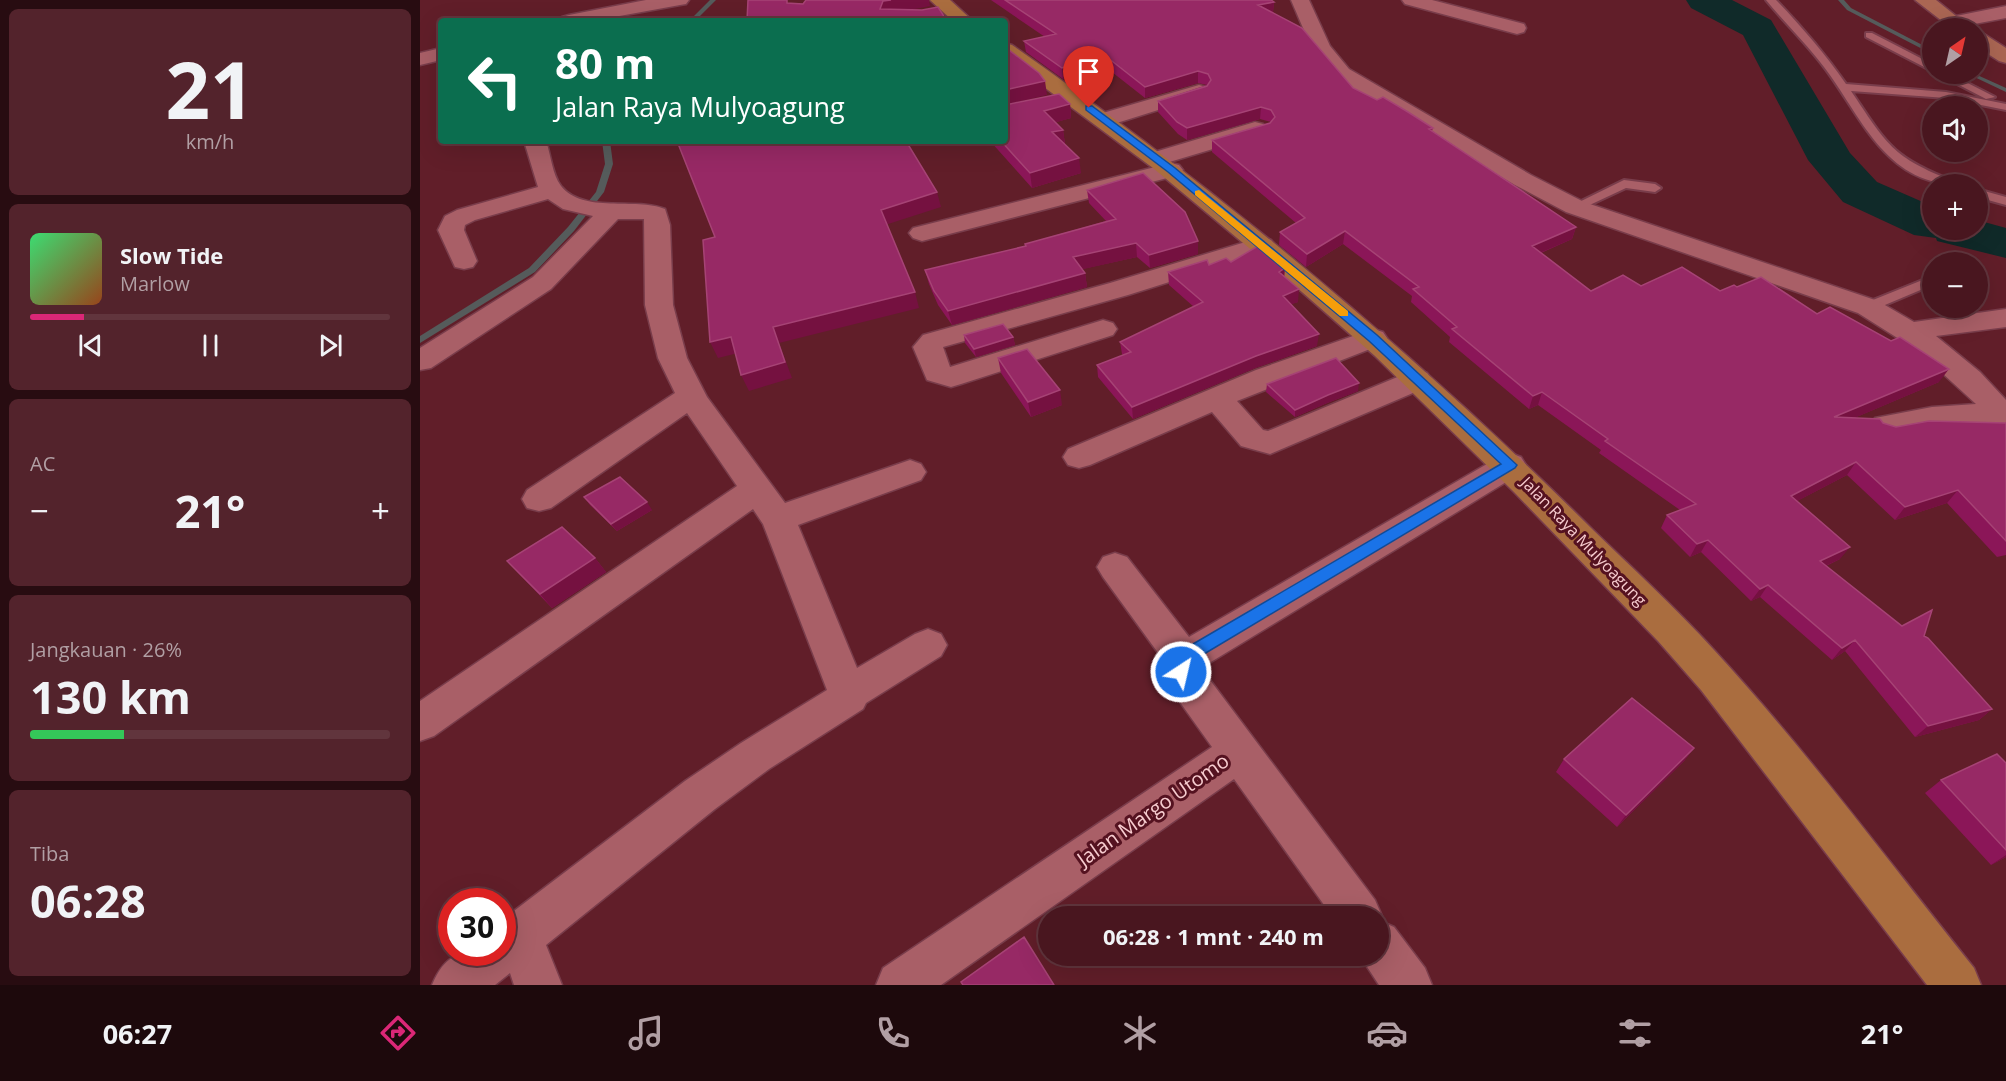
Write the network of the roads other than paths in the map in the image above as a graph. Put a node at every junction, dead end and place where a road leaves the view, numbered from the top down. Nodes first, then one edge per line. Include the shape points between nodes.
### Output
1 (680, 0) edge
2 (1300, 0) edge
3 (1411, 0) edge
4 (1771, 0) edge
5 (1924, 0) edge
6 (611, 6) edge
7 (951, 11) edge
8 (2006, 12) edge
9 (924, 15) edge
10 (577, 18) edge
11 (1948, 18) edge
12 (1984, 18) edge
13 (1518, 28) dead end
14 (1869, 35) dead end
15 (1988, 45) edge
16 (1008, 52) edge
17 (438, 55) edge
18 (2006, 57) edge
19 (420, 59) edge
20 (1922, 63) edge
21 (1963, 84) edge
22 (1844, 87) junction
23 (1199, 91) edge
24 (2006, 106) edge
25 (1104, 120) junction
26 (1261, 128) edge
27 (536, 144) edge
28 (1164, 164) junction
29 (1924, 174) edge
30 (1655, 188) dead end
31 (552, 189) junction
32 (1988, 196) edge
33 (2006, 201) edge
34 (1575, 207) junction
35 (598, 209) junction
36 (922, 233) dead end
37 (1262, 245) junction
38 (464, 261) dead end
39 (1922, 284) edge
40 (1868, 307) junction
41 (2006, 318) edge
42 (1103, 329) dead end
43 (1910, 331) junction
44 (1373, 338) junction
45 (421, 361) edge
46 (1417, 380) junction
47 (691, 396) junction
48 (1218, 400) junction
49 (2002, 416) edge
50 (1886, 426) edge
51 (1078, 457) dead end
52 (1510, 465) junction
53 (910, 472) dead end
54 (756, 489) junction
55 (539, 499) dead end
56 (778, 519) junction
57 (1115, 567) dead end
58 (928, 645) dead end
59 (1184, 659) junction
60 (849, 693) junction
61 (420, 723) edge
62 (1239, 752) junction
63 (1352, 906) edge
64 (516, 939) edge
65 (516, 957) edge
66 (1389, 958) edge
67 (481, 966) edge
68 (456, 985) edge
69 (538, 985) edge
70 (900, 985) edge
71 (1408, 985) edge
72 (1957, 985) edge

1 - 6 street
2 - 34 street via 1320,47 1336,70
3 - 13 street
4 - 22 lane
5 - 11 main road
6 - 10 street
7 - 9 street
8 - 12 street
14 - 20 lane
15 - 18 main road
16 - 25 main road, Jalan Raya Mulyoagung via 1059,100
17 - 19 street
21 - 24 lane
22 - 24 lane via 1936,94
22 - 29 lane via 1882,145
23 - 25 street
25 - 28 main road, Jalan Raya Mulyoagung
26 - 28 street
27 - 31 street
28 - 36 street
28 - 37 main road, Jalan Raya Mulyoagung
30 - 34 lane via 1624,184
31 - 35 street
31 - 38 street via 454,221 452,230
32 - 33 lane
34 - 40 street
35 - 45 street via 542,283
35 - 47 street via 656,214 659,303 665,335 680,378
37 - 42 street via 933,341 927,348 938,373 951,377
37 - 44 main road, Jalan Raya Mulyoagung
39 - 40 lane
40 - 43 street
41 - 43 street
43 - 49 street via 1961,370
44 - 46 main road, Jalan Raya Mulyoagung
44 - 48 street via 1266,377
46 - 48 street via 1270,443 1252,438
46 - 52 main road, Jalan Raya Mulyoagung
47 - 54 street
47 - 55 street
48 - 51 street
49 - 50 street via 1958,416
52 - 59 street
52 - 72 main road, Jalan Raya Mulyoagung via 1713,676
53 - 56 street
54 - 56 street
54 - 61 street
56 - 60 street
57 - 59 street
58 - 60 street
59 - 62 street, Jalan Margo Utomo via 1181,672
60 - 64 street via 847,699 700,795
62 - 63 street
62 - 70 street, Jalan Margo Utomo
65 - 69 street
66 - 71 street
67 - 68 street

